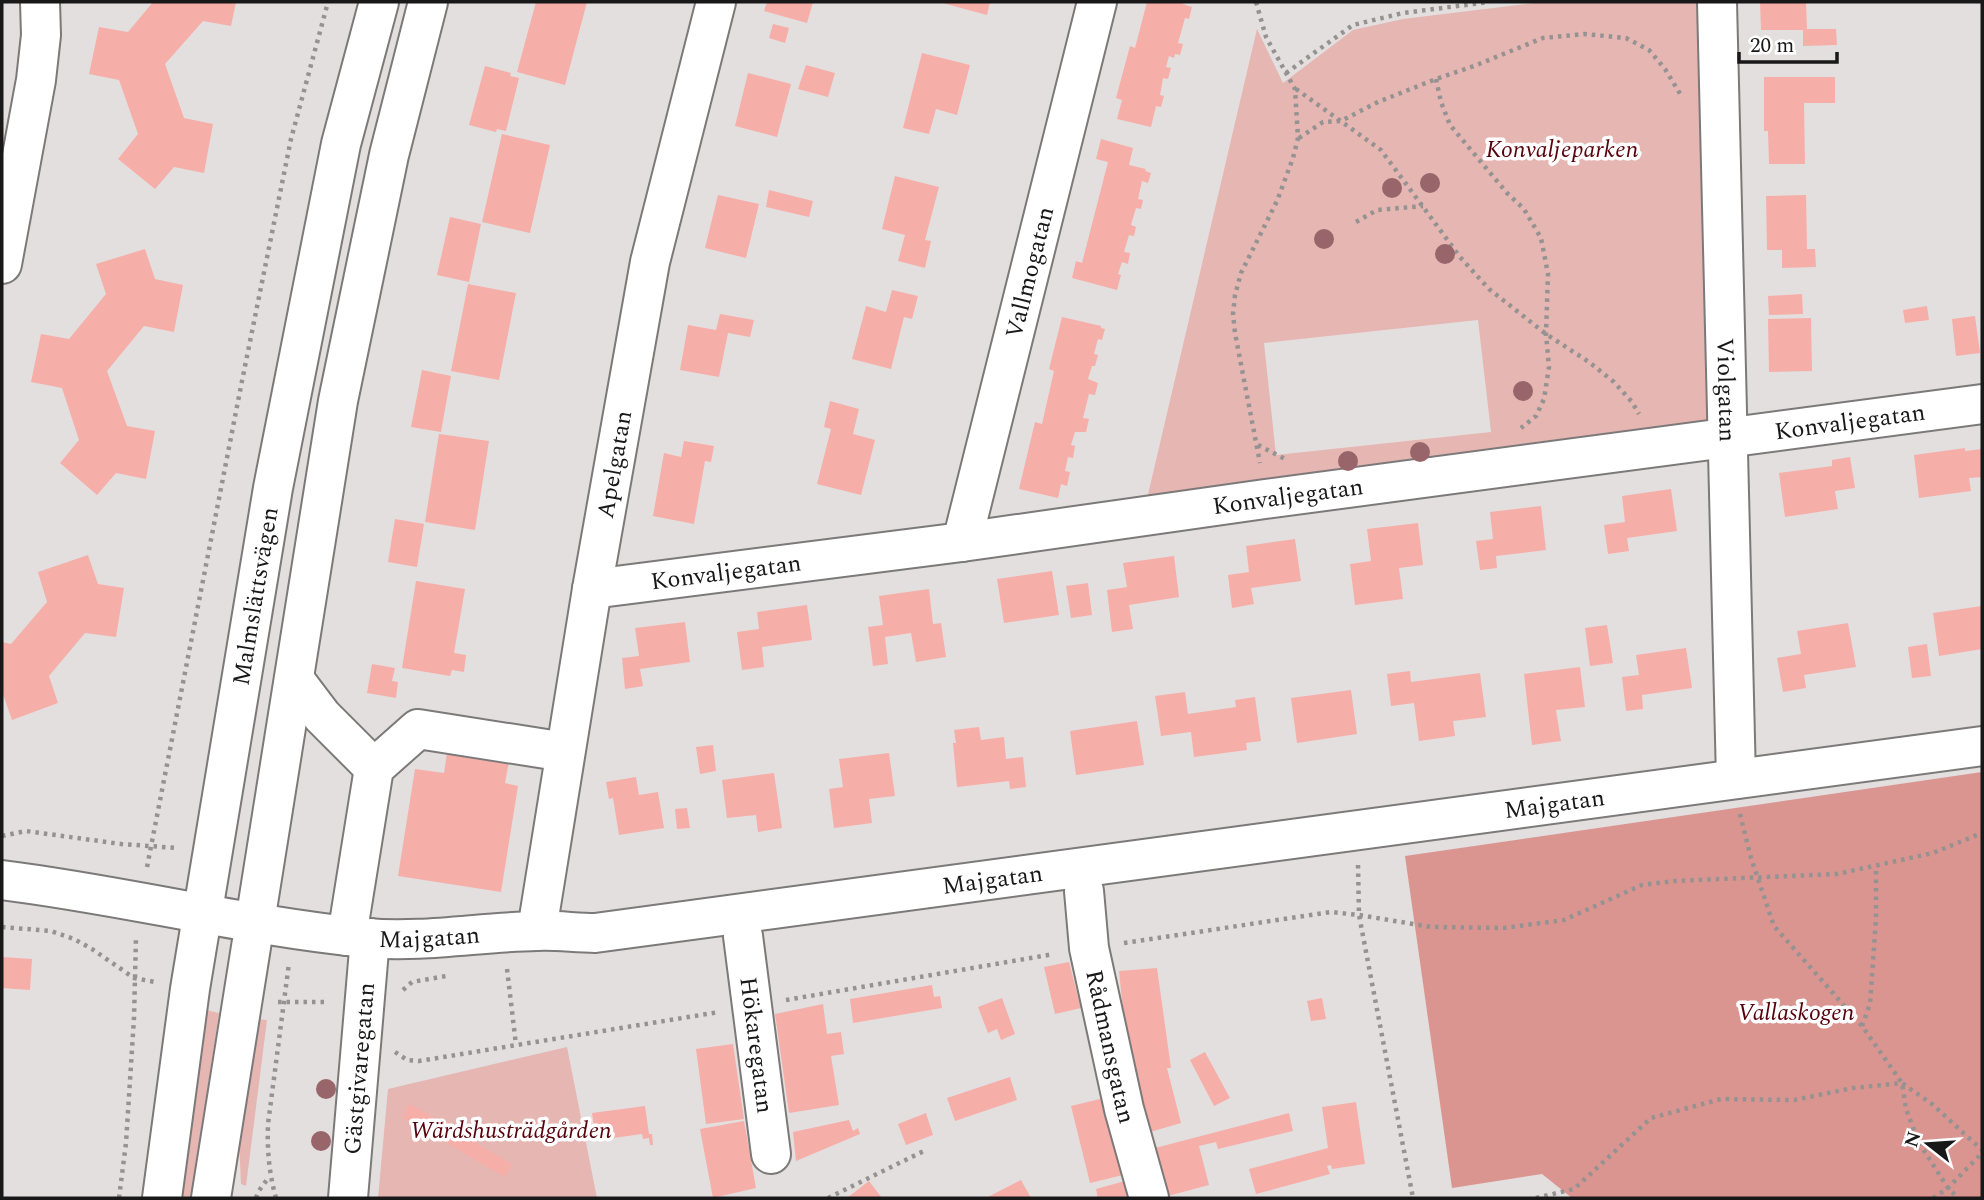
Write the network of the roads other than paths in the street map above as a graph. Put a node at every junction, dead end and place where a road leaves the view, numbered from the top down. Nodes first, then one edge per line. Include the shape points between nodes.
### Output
1 (40, 2) edge
2 (379, 2) edge
3 (428, 2) edge
4 (716, 2) edge
5 (1097, 2) edge
6 (1717, 2) edge
7 (2, 264) edge
8 (1982, 404) edge
9 (1728, 439) junction
10 (962, 542) junction
11 (592, 589) junction
12 (294, 679) junction
13 (1982, 746) edge
14 (565, 752) junction
15 (374, 768) junction
16 (1737, 793) junction
17 (2, 880) edge
18 (1084, 891) dead end
19 (202, 913) junction
20 (254, 922) junction
21 (537, 930) junction
22 (743, 936) dead end
23 (358, 937) junction
24 (771, 1154) dead end
25 (162, 1198) edge
26 (211, 1198) edge
27 (348, 1198) edge
28 (1149, 1198) edge

1 - 7 street via 36,80
2 - 19 street, Malmslättsvägen via 341,144 280,451
3 - 12 street, Malmslättsvägen via 389,155 338,401
4 - 11 street, Apelgatan via 650,262
5 - 10 street, Vallmogatan
6 - 9 street, Violgatan
8 - 9 street, Konvaljegatan
9 - 10 street, Konvaljegatan
9 - 16 street, Violgatan
10 - 11 street, Konvaljegatan
11 - 14 street, Apelgatan
12 - 15 street
12 - 20 street, Malmslättsvägen
13 - 16 street, Majgatan
14 - 15 street via 418,729
14 - 21 street, Apelgatan
15 - 23 street, Gästgivaregatan
16 - 21 street, Majgatan via 595,933
17 - 19 street, Majgatan
18 - 28 street, Rådmansgatan via 1089,948 1124,1109
19 - 20 street, Majgatan
19 - 25 street, Malmslättsvägen
20 - 23 street, Majgatan
20 - 26 street, Malmslättsvägen
21 - 23 street, Majgatan via 450,938
22 - 24 street, Hökaregatan
23 - 27 street, Gästgivaregatan

